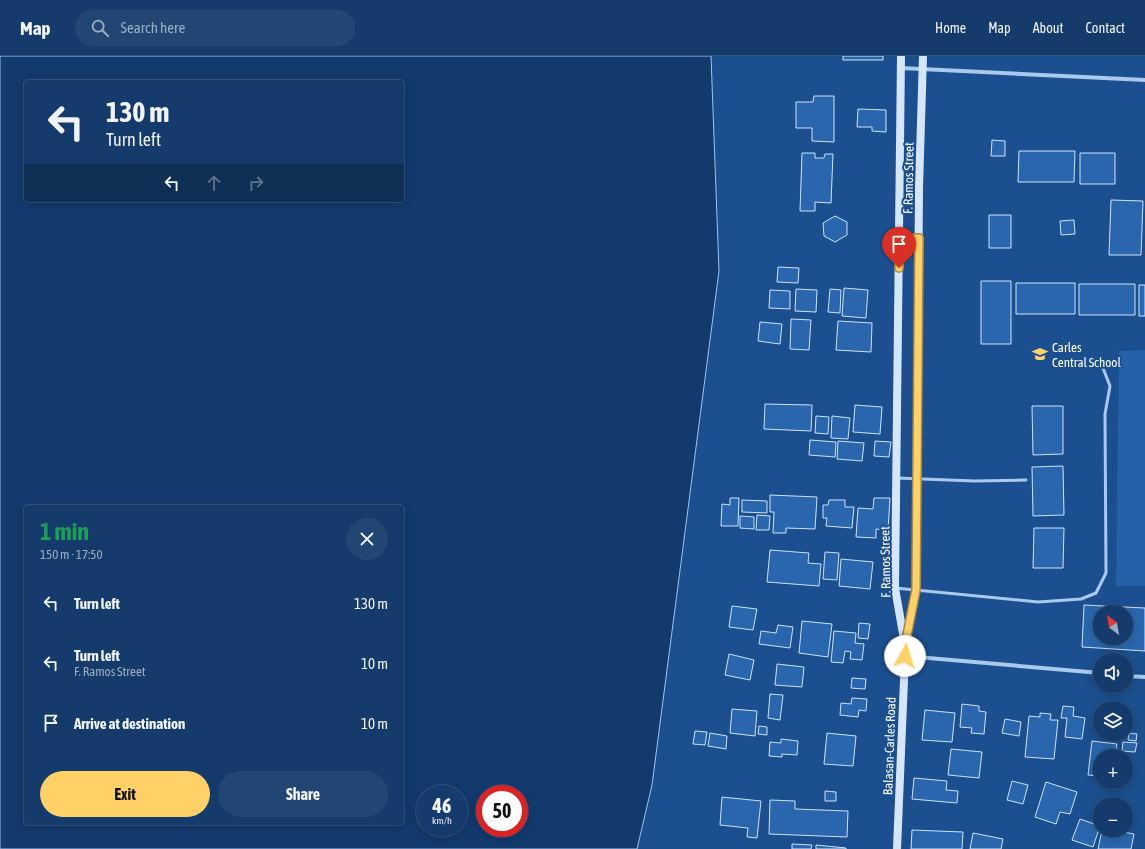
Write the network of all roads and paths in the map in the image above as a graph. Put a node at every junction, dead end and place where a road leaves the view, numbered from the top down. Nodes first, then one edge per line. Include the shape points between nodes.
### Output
1 (901, 56) edge
2 (922, 56) edge
3 (901, 68) junction
4 (922, 68) junction
5 (1145, 80) edge
6 (899, 238) junction
7 (919, 238) junction
8 (1101, 363) dead end
9 (897, 478) junction
10 (917, 479) junction
11 (1026, 480) dead end
12 (895, 588) junction
13 (916, 590) junction
14 (905, 645) junction
15 (905, 656) junction
16 (1093, 672) edge
17 (1133, 676) edge
18 (1145, 677) edge
19 (897, 849) edge

1 - 3 main road, F. Ramos Street
2 - 4 main road, F. Ramos Street
3 - 4 street
3 - 6 main road, F. Ramos Street
4 - 5 street
4 - 7 main road, F. Ramos Street
6 - 7 main road
6 - 9 main road, F. Ramos Street
7 - 10 main road, F. Ramos Street
8 - 13 lane via 1110,386 1105,414 1106,573 1096,593 1081,599 1038,602
9 - 10 lane
9 - 12 main road, F. Ramos Street
10 - 11 lane
10 - 13 main road, F. Ramos Street
12 - 13 lane
12 - 14 main road, F. Ramos Street
13 - 14 main road, F. Ramos Street
14 - 15 main road, Balasan-Carles Road
15 - 16 street
15 - 19 main road, Balasan-Carles Road
17 - 18 street

